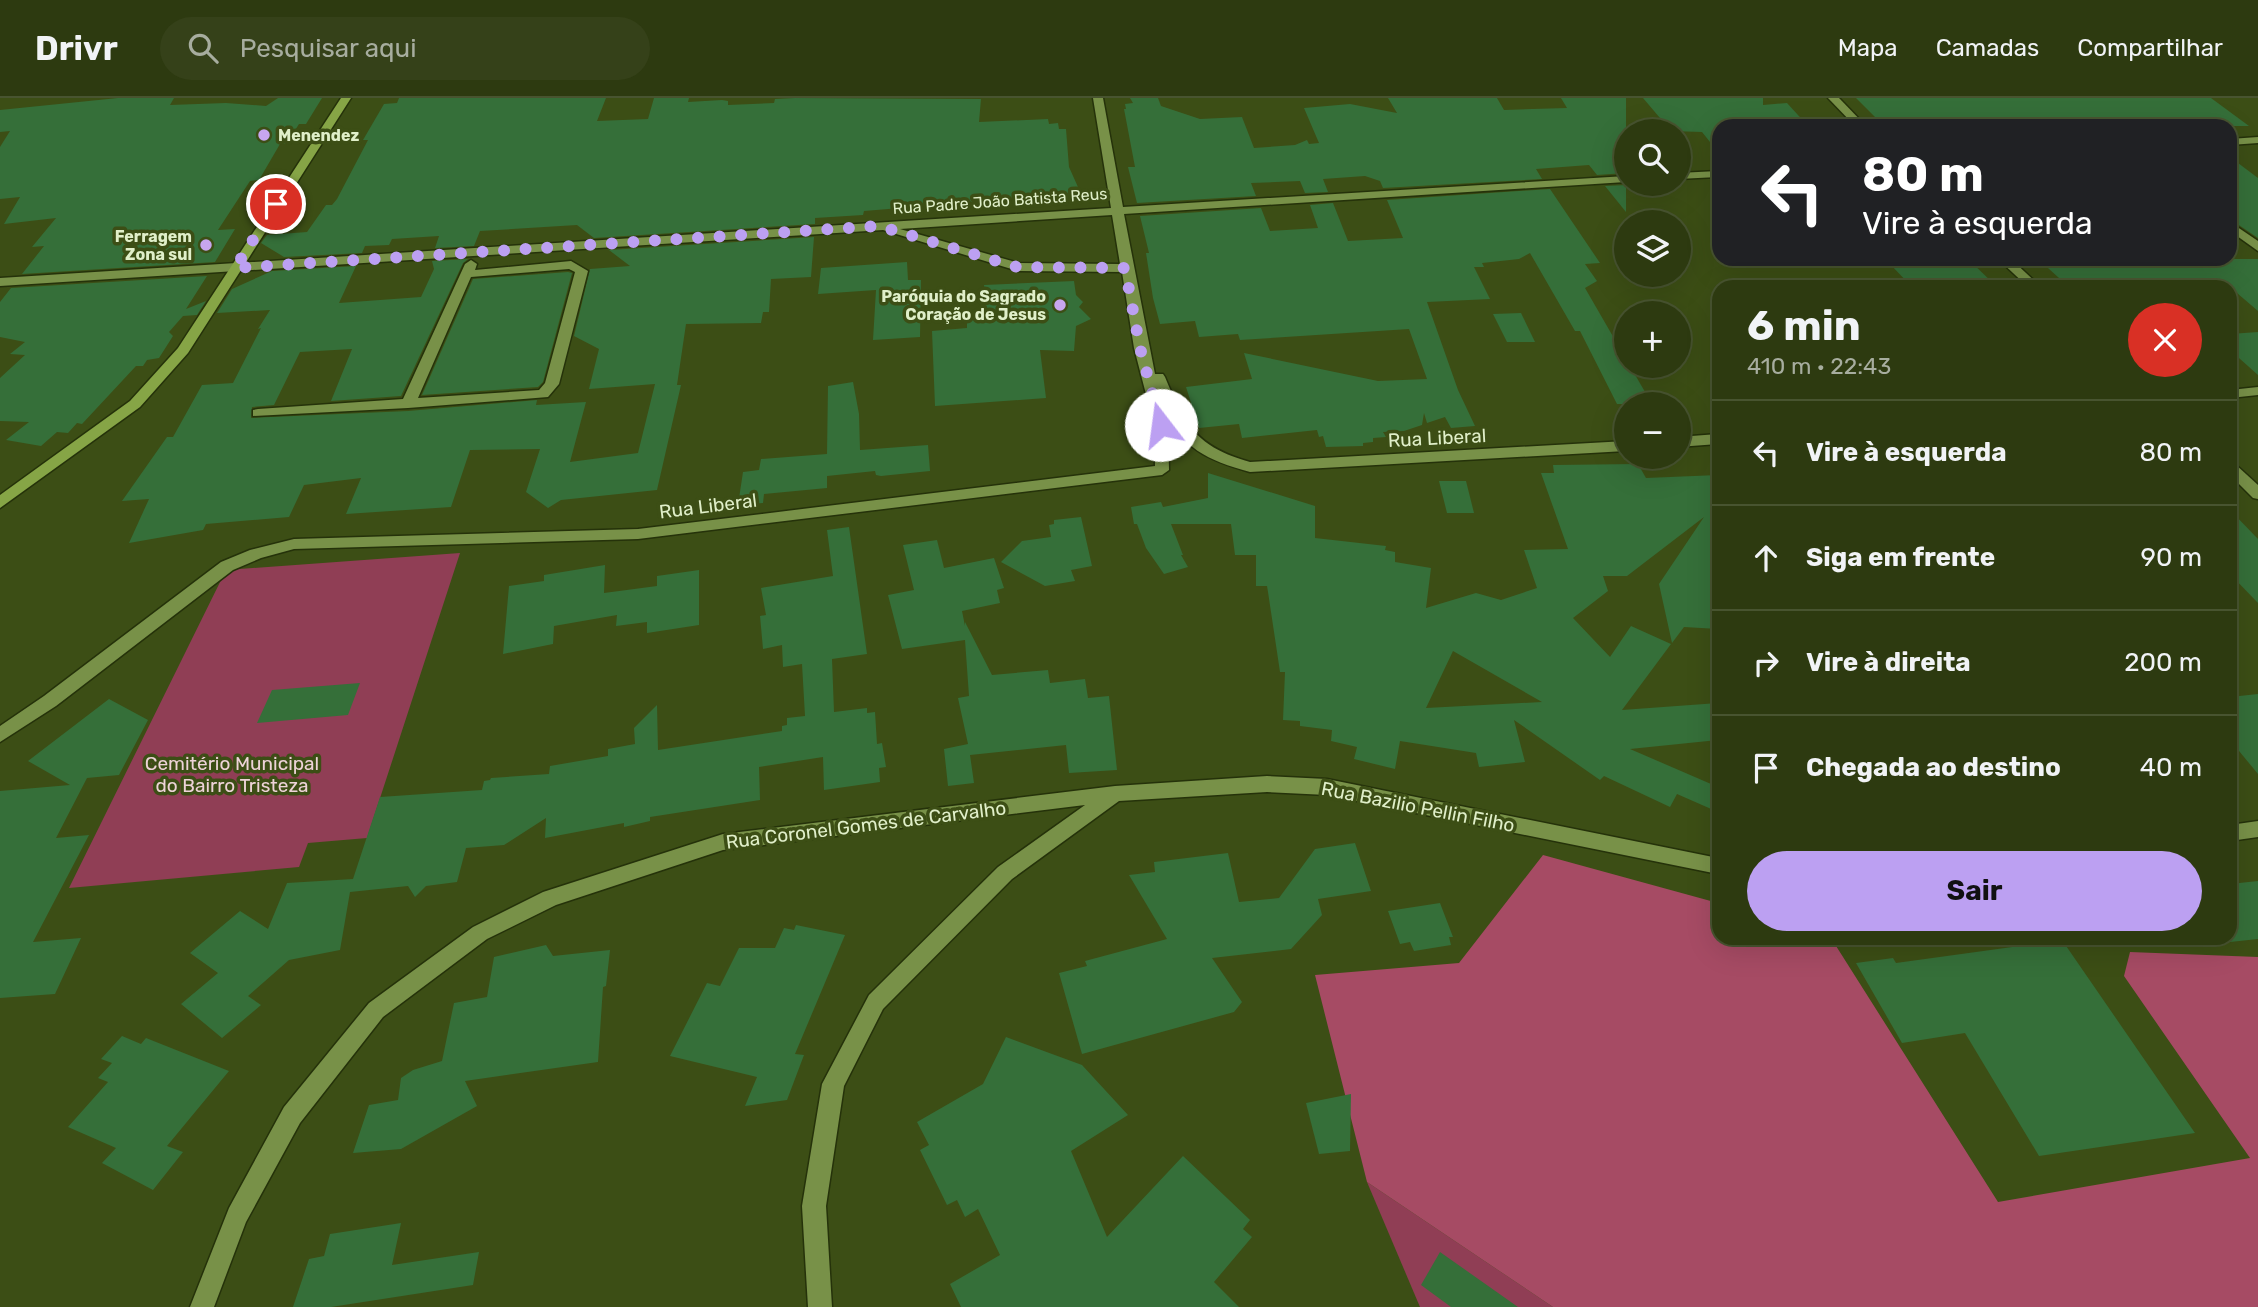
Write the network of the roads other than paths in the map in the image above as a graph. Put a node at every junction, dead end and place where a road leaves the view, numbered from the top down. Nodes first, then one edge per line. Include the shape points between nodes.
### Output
1 (346, 98) edge
2 (1098, 98) edge
3 (1833, 98) edge
4 (1854, 119) edge
5 (2258, 140) edge
6 (2237, 142) edge
7 (1712, 174) edge
8 (1691, 175) edge
9 (1614, 181) edge
10 (1119, 211) junction
11 (879, 226) junction
12 (2237, 231) edge
13 (2258, 247) edge
14 (477, 251) junction
15 (2012, 266) edge
16 (235, 268) junction
17 (1125, 268) junction
18 (467, 274) junction
19 (2027, 280) edge
20 (0, 282) edge
21 (1140, 348) junction
22 (2258, 391) edge
23 (2237, 393) edge
24 (408, 404) junction
25 (258, 413) dead end
26 (1712, 439) edge
27 (1691, 441) edge
28 (1614, 447) edge
29 (2237, 474) edge
30 (2258, 494) edge
31 (0, 503) edge
32 (0, 735) edge
33 (1115, 793) junction
34 (2258, 829) edge
35 (2237, 832) edge
36 (1712, 865) edge
37 (202, 1307) edge
38 (820, 1307) edge

1 - 16 main road
2 - 10 street
3 - 4 street
5 - 6 street
7 - 8 street
9 - 10 street, Rua Padre João Batista Reus
10 - 11 street, Rua Padre João Batista Reus
10 - 17 street
11 - 14 street, Rua Padre João Batista Reus
11 - 17 street via 1017,267
12 - 13 street
14 - 16 street, Rua Padre João Batista Reus
14 - 18 street
15 - 19 street
16 - 20 street, Rua Padre João Batista Reus
16 - 31 main road via 183,350 135,404
17 - 21 street
18 - 24 street
18 - 24 street via 571,265 582,271 552,384 543,394
21 - 28 street, Rua Liberal via 1151,360 1177,424 1220,459 1250,467
21 - 32 street, Rua Liberal via 1161,425 1162,470 638,534 294,544 227,566
22 - 23 street
24 - 25 street
26 - 27 street
29 - 30 street
33 - 36 street, Rua Bazilio Pellin Filho via 1267,784 1327,787
33 - 37 street, Rua Coronel Gomes de Carvalho via 723,842 550,898 480,933 376,1010 292,1115 237,1216
33 - 38 street via 1005,873 876,1002 833,1084 814,1206
34 - 35 street

